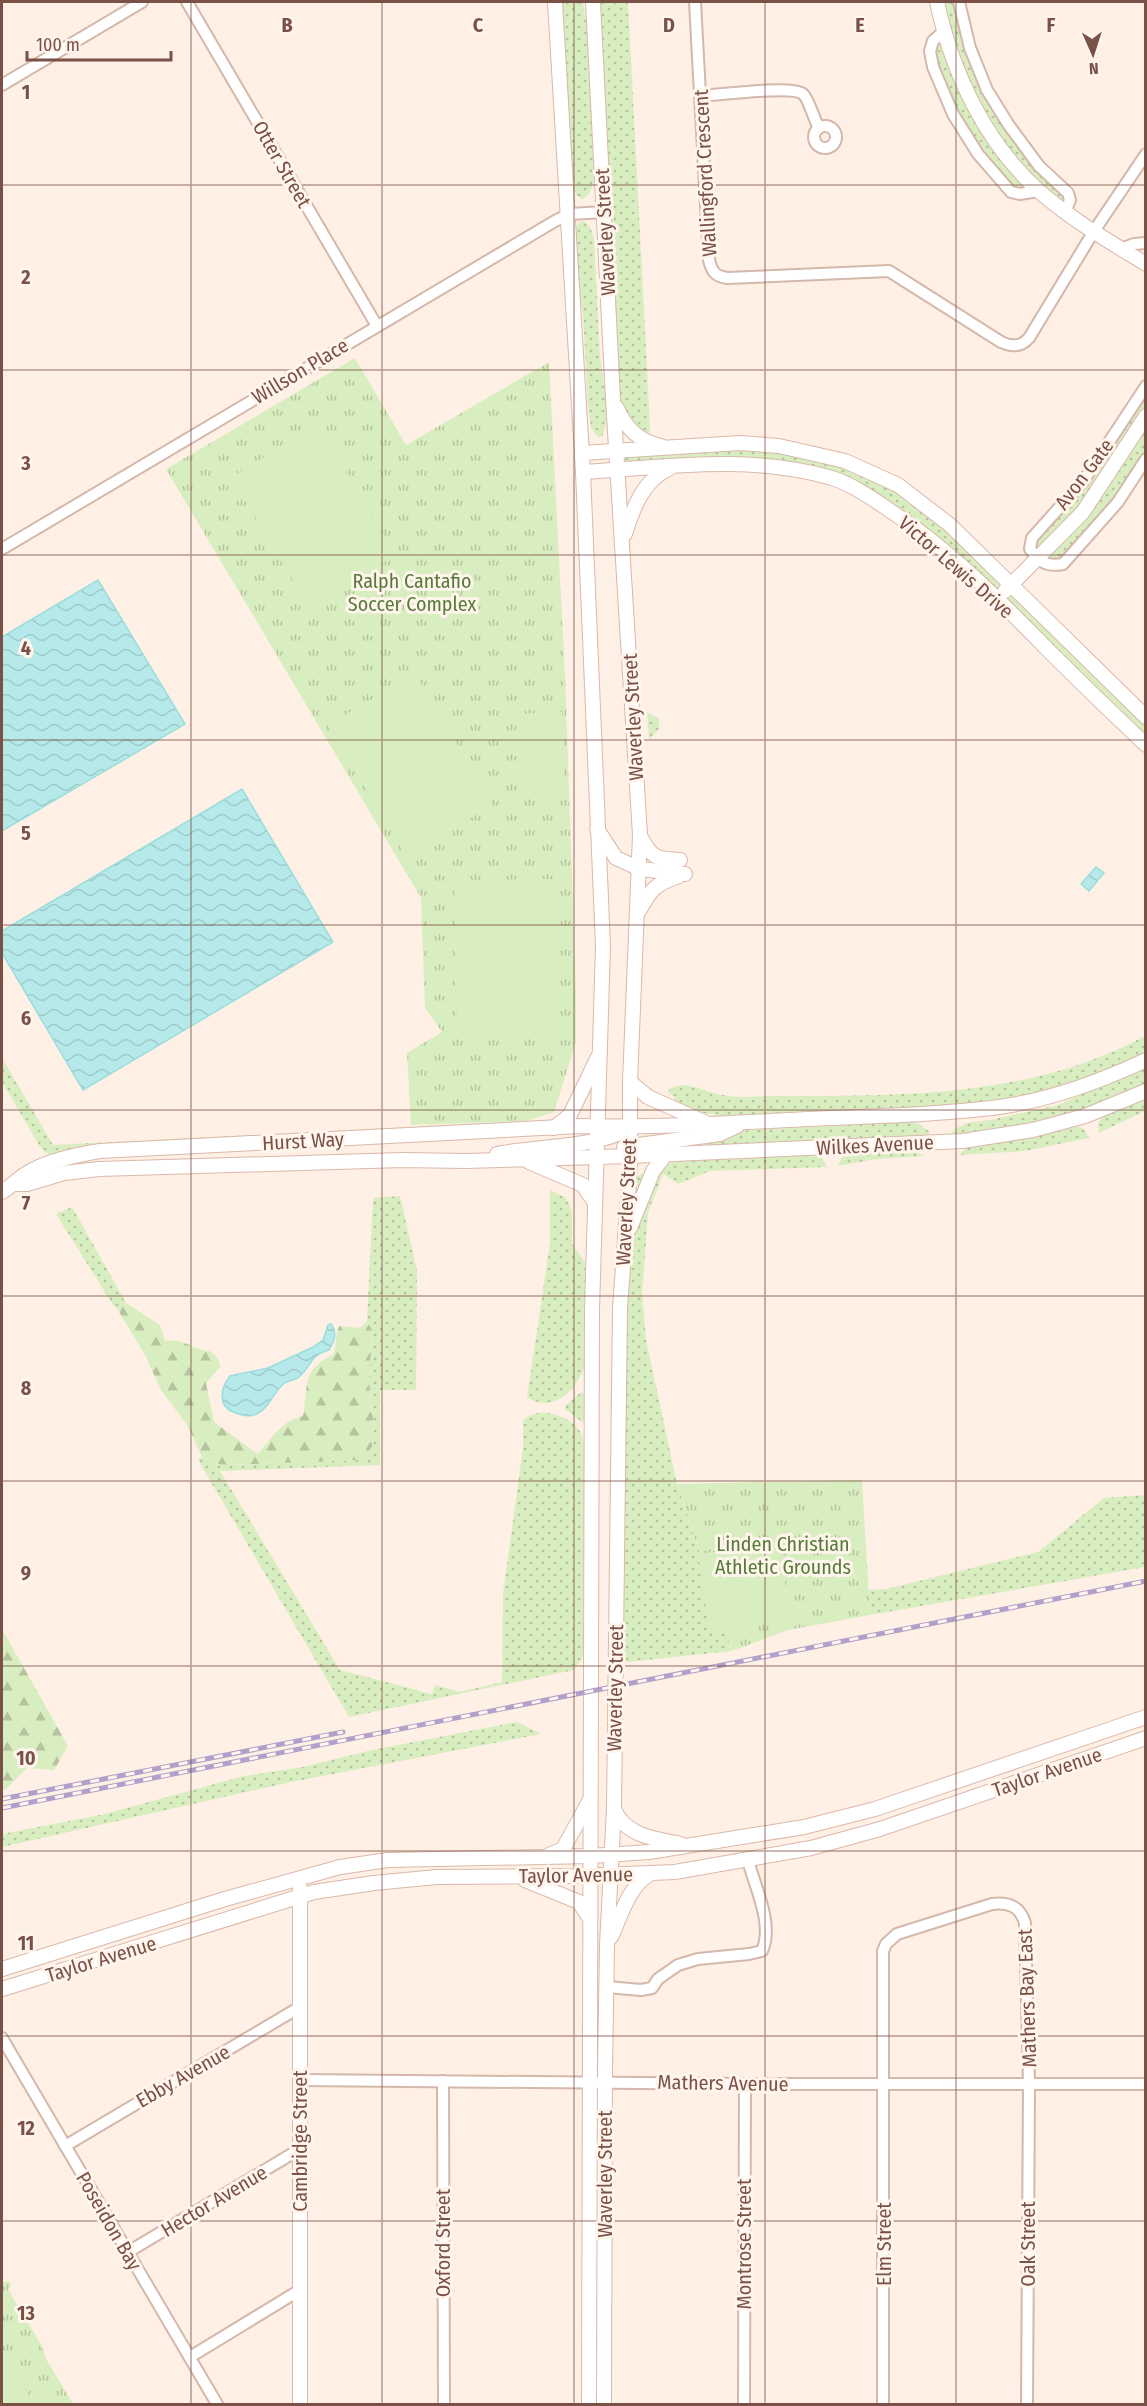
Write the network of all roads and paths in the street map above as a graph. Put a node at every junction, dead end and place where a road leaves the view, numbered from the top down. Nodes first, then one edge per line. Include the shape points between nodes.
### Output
1 (142, 2) edge
2 (187, 2) edge
3 (555, 2) edge
4 (593, 2) edge
5 (695, 2) edge
6 (937, 2) edge
7 (959, 2) edge
8 (943, 32) junction
9 (2, 85) edge
10 (700, 96) junction
11 (819, 128) dead end
12 (1146, 154) edge
13 (1038, 191) junction
14 (605, 212) junction
15 (1065, 213) junction
16 (569, 214) junction
17 (1094, 231) junction
18 (1146, 243) edge
19 (1121, 249) junction
20 (1146, 264) edge
21 (377, 326) junction
22 (1146, 386) edge
23 (612, 399) junction
24 (1146, 416) edge
25 (669, 448) junction
26 (617, 451) junction
27 (582, 453) junction
28 (1146, 459) edge
29 (675, 466) junction
30 (618, 470) junction
31 (583, 472) junction
32 (622, 543) junction
33 (2, 549) edge
34 (1038, 559) junction
35 (1011, 584) junction
36 (997, 599) junction
37 (1146, 717) edge
38 (1146, 745) edge
39 (597, 829) junction
40 (640, 835) junction
41 (680, 860) dead end
42 (640, 869) junction
43 (639, 912) junction
44 (600, 1053) junction
45 (1146, 1060) edge
46 (630, 1082) junction
47 (1146, 1091) edge
48 (746, 1122) junction
49 (709, 1124) junction
50 (599, 1126) junction
51 (631, 1126) junction
52 (554, 1128) junction
53 (598, 1141) junction
54 (630, 1151) junction
55 (665, 1155) junction
56 (597, 1157) junction
57 (524, 1160) junction
58 (466, 1161) junction
59 (15, 1184) junction
60 (2, 1192) edge
61 (595, 1203) junction
62 (624, 1245) junction
63 (1146, 1717) edge
64 (1146, 1738) edge
65 (591, 1799) junction
66 (614, 1808) junction
67 (692, 1846) junction
68 (612, 1855) junction
69 (548, 1856) junction
70 (591, 1856) junction
71 (748, 1860) junction
72 (650, 1874) junction
73 (611, 1875) junction
74 (590, 1876) junction
75 (301, 1877) junction
76 (517, 1877) junction
77 (300, 1896) junction
78 (589, 1917) junction
79 (607, 1945) junction
80 (2, 1969) edge
81 (607, 1987) junction
82 (2, 1989) edge
83 (300, 2007) junction
84 (2, 2038) edge
85 (300, 2080) junction
86 (443, 2081) junction
87 (590, 2082) junction
88 (605, 2082) junction
89 (745, 2084) junction
90 (884, 2084) junction
91 (1029, 2084) junction
92 (1146, 2084) edge
93 (66, 2146) junction
94 (300, 2149) junction
95 (128, 2252) junction
96 (300, 2290) junction
97 (189, 2357) junction
98 (217, 2404) edge
99 (300, 2404) edge
100 (444, 2404) edge
101 (589, 2404) edge
102 (604, 2404) edge
103 (744, 2404) edge
104 (883, 2404) edge
105 (1027, 2404) edge

1 - 9 street
2 - 21 street, Otter Street
3 - 16 main road, Waverley Street
4 - 14 main road, Waverley Street
5 - 10 street, Wallingford Crescent
6 - 8 main road
7 - 15 street via 970,48 987,90 1039,166 1068,193 1070,200
8 - 13 main road via 979,116
8 - 13 street via 933,41 930,51 953,114 978,154 1011,192
10 - 11 street via 797,91 806,99
10 - 17 street, Wallingford Crescent via 709,260 711,271 718,276 889,271 1001,342 1018,346 1029,338
12 - 17 street
13 - 15 main road
14 - 16 street, Willson Place
14 - 23 main road, Waverley Street
15 - 17 main road
16 - 21 street, Willson Place
16 - 27 main road, Waverley Street
17 - 19 main road
18 - 19 street
19 - 20 main road
21 - 33 street, Willson Place
22 - 34 street, Avon Gate via 1084,480 1032,538 1030,549
23 - 25 main road via 624,424 635,435
23 - 26 main road, Waverley Street
24 - 34 main road, Avon Gate via 1083,512
25 - 26 main road, Victor Lewis Drive
25 - 35 main road, Victor Lewis Drive via 740,443 798,449 845,461 898,485 950,525
26 - 27 main road, Victor Lewis Drive
26 - 30 main road, Waverley Street
27 - 31 main road, Waverley Street
28 - 34 street, Avon Gate via 1118,502 1063,564 1051,566
29 - 30 main road, Victor Lewis Drive
29 - 32 main road via 661,472 645,489 633,509
29 - 36 main road, Victor Lewis Drive via 752,464 834,479 877,501 924,533
30 - 31 main road, Victor Lewis Drive
30 - 32 main road, Waverley Street
31 - 39 main road, Waverley Street
32 - 40 main road, Waverley Street
34 - 35 main road, Avon Gate
35 - 36 main road, Avon Gate
35 - 37 main road, Victor Lewis Drive
36 - 38 main road, Victor Lewis Drive
39 - 42 main road via 616,858
39 - 44 main road, Waverley Street via 603,946
40 - 41 main road via 658,859
40 - 42 main road, Waverley Street
42 - 43 main road, Waverley Street
42 - 43 main road via 685,874 659,883
43 - 46 main road, Waverley Street
44 - 50 main road, Waverley Street
44 - 52 main road via 570,1115
45 - 48 main road, Wilkes Avenue via 1079,1088 1000,1107
46 - 49 main road via 648,1097
46 - 51 main road, Waverley Street
47 - 55 main road, Wilkes Avenue via 1085,1116 986,1138
48 - 49 main road, Wilkes Avenue
48 - 54 main road via 720,1134
49 - 51 main road, Wilkes Avenue
50 - 51 main road, Wilkes Avenue
50 - 52 main road, Hurst Way
50 - 53 main road, Waverley Street
51 - 53 main road
51 - 54 main road, Waverley Street
52 - 59 main road, Hurst Way via 100,1151 42,1166
53 - 56 main road, Waverley Street
53 - 58 main road via 517,1150
54 - 55 main road, Wilkes Avenue
54 - 56 main road, Wilkes Avenue
54 - 62 main road, Waverley Street
55 - 62 main road via 653,1171
56 - 57 main road, Hurst Way
56 - 61 main road, Waverley Street
57 - 58 main road, Hurst Way
57 - 61 main road via 583,1185
58 - 59 main road, Hurst Way via 99,1169
59 - 60 main road, Hurst Way
61 - 65 main road, Waverley Street
62 - 66 main road, Waverley Street
63 - 67 main road, Taylor Avenue via 855,1815
64 - 71 main road, Taylor Avenue via 871,1832
65 - 69 main road via 563,1849
65 - 70 main road, Waverley Street
66 - 67 main road via 619,1821 630,1830
66 - 68 main road, Waverley Street
67 - 68 main road, Taylor Avenue
68 - 70 main road, Taylor Avenue
68 - 73 main road, Waverley Street
69 - 70 main road, Taylor Avenue
69 - 75 main road, Taylor Avenue via 388,1860
70 - 74 main road, Waverley Street
71 - 72 main road, Taylor Avenue
71 - 81 street via 766,1924 767,1940 762,1951 678,1965 652,1988
72 - 73 main road, Taylor Avenue
72 - 79 main road via 635,1887
73 - 74 main road, Taylor Avenue
73 - 79 main road, Waverley Street
74 - 76 main road, Taylor Avenue
74 - 78 main road, Waverley Street
75 - 77 main road, Cambridge Street
75 - 80 main road, Taylor Avenue
76 - 77 main road, Taylor Avenue via 436,1876
76 - 78 main road via 579,1902
77 - 82 main road, Taylor Avenue
77 - 83 main road, Cambridge Street
78 - 87 main road, Waverley Street
79 - 81 main road, Waverley Street
81 - 88 main road, Waverley Street
83 - 85 main road, Cambridge Street
83 - 93 street, Ebby Avenue
84 - 93 street, Poseidon Bay
85 - 86 street, Mathers Avenue
85 - 94 main road, Cambridge Street
86 - 87 street, Mathers Avenue
86 - 100 street, Oxford Street
87 - 88 street, Mathers Avenue
87 - 101 main road, Waverley Street
88 - 89 street, Mathers Avenue
88 - 102 main road, Waverley Street
89 - 90 street, Mathers Avenue
89 - 103 street, Montrose Street
90 - 91 street, Mathers Avenue
90 - 91 street, Mathers Bay East via 882,1961 886,1944 897,1934 1006,1903 1019,1911 1025,1923
90 - 104 street, Elm Street
91 - 92 street, Mathers Avenue
91 - 105 street, Oak Street
93 - 95 street, Poseidon Bay
94 - 95 street, Hector Avenue
94 - 96 main road, Cambridge Street
95 - 97 street, Poseidon Bay
96 - 97 street
96 - 99 main road, Cambridge Street
97 - 98 street, Poseidon Bay

